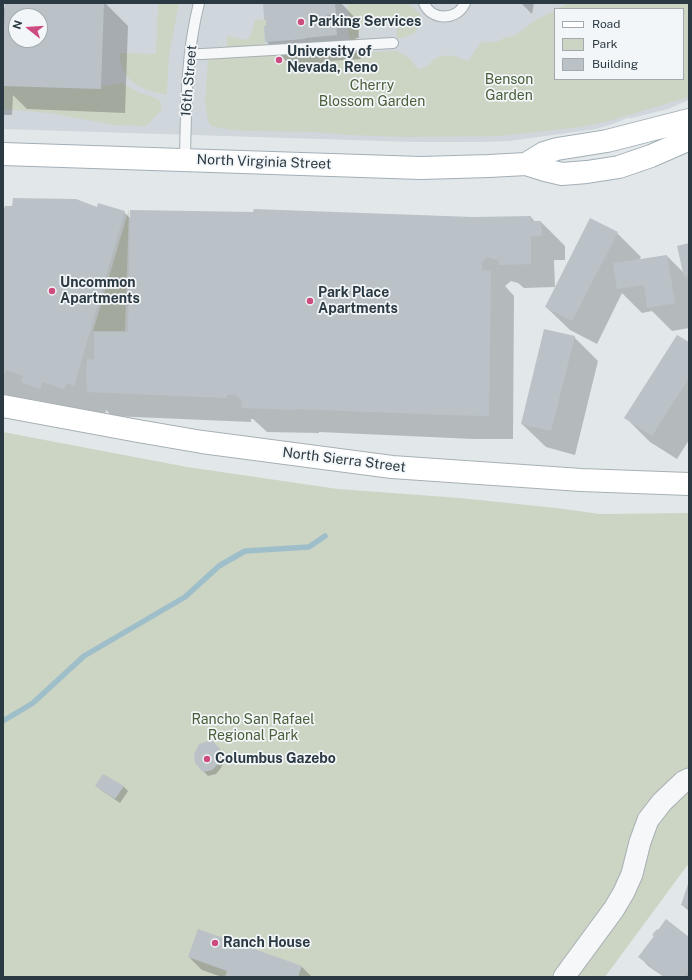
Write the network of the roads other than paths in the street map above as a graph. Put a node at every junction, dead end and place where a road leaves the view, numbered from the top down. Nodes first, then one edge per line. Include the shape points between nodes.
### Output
1 (199, 3) edge
2 (424, 3) edge
3 (465, 3) edge
4 (393, 43) dead end
5 (190, 54) junction
6 (688, 125) edge
7 (3, 154) edge
8 (185, 160) junction
9 (3, 406) edge
10 (689, 484) edge
11 (689, 779) edge
12 (564, 977) edge

1 - 5 lane, 16th Street
2 - 3 lane via 430,12 444,17 458,12
4 - 5 lane
5 - 8 lane, 16th Street
6 - 8 main road, North Virginia Street via 683,142 651,156 619,167 562,174 526,164 421,168
7 - 8 main road, North Virginia Street
9 - 10 main road, North Sierra Street via 195,441 392,467 581,480
11 - 12 street via 662,802 648,820 624,892

